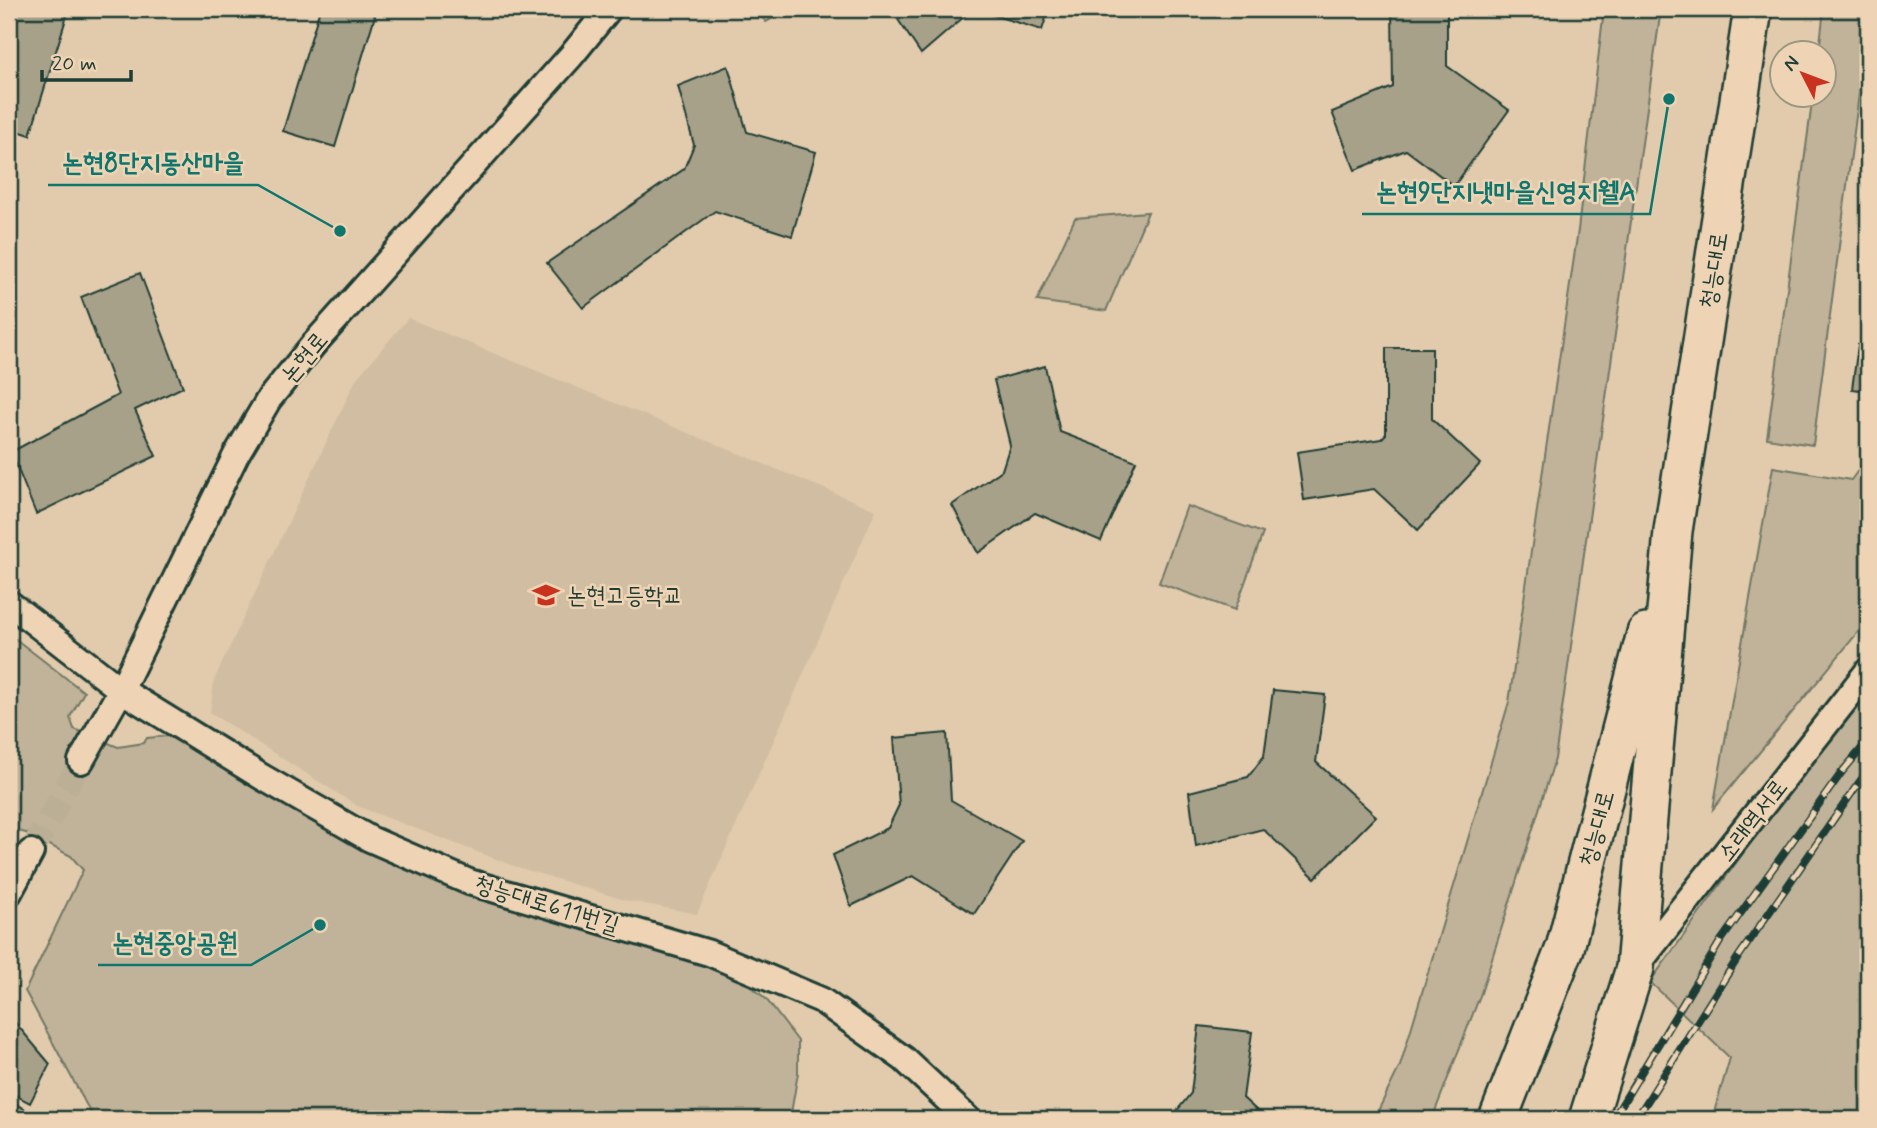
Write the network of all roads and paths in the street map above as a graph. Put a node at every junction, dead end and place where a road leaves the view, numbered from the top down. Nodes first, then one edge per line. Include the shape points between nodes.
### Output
1 (609, 9) edge
2 (1753, 9) edge
3 (1673, 531) junction
4 (9, 603) edge
5 (1868, 671) edge
6 (121, 690) junction
7 (81, 761) tunnel mouth
8 (32, 852) tunnel mouth
9 (9, 893) edge
10 (1635, 968) junction
11 (968, 1119) edge
12 (1499, 1119) edge
13 (1588, 1119) edge

1 - 6 street, 논현로 via 270,399 236,455
2 - 3 main road, 청능대로
3 - 10 main road, 청능대로
3 - 12 main road, 청능대로 via 1565,948
4 - 6 street, 청능대로611번길
5 - 10 street, 소래역서로
6 - 7 street, 논현로
6 - 11 street, 청능대로611번길 via 370,839 469,881 709,953 821,1000 904,1059
8 - 9 street
10 - 13 main road, 청능대로

